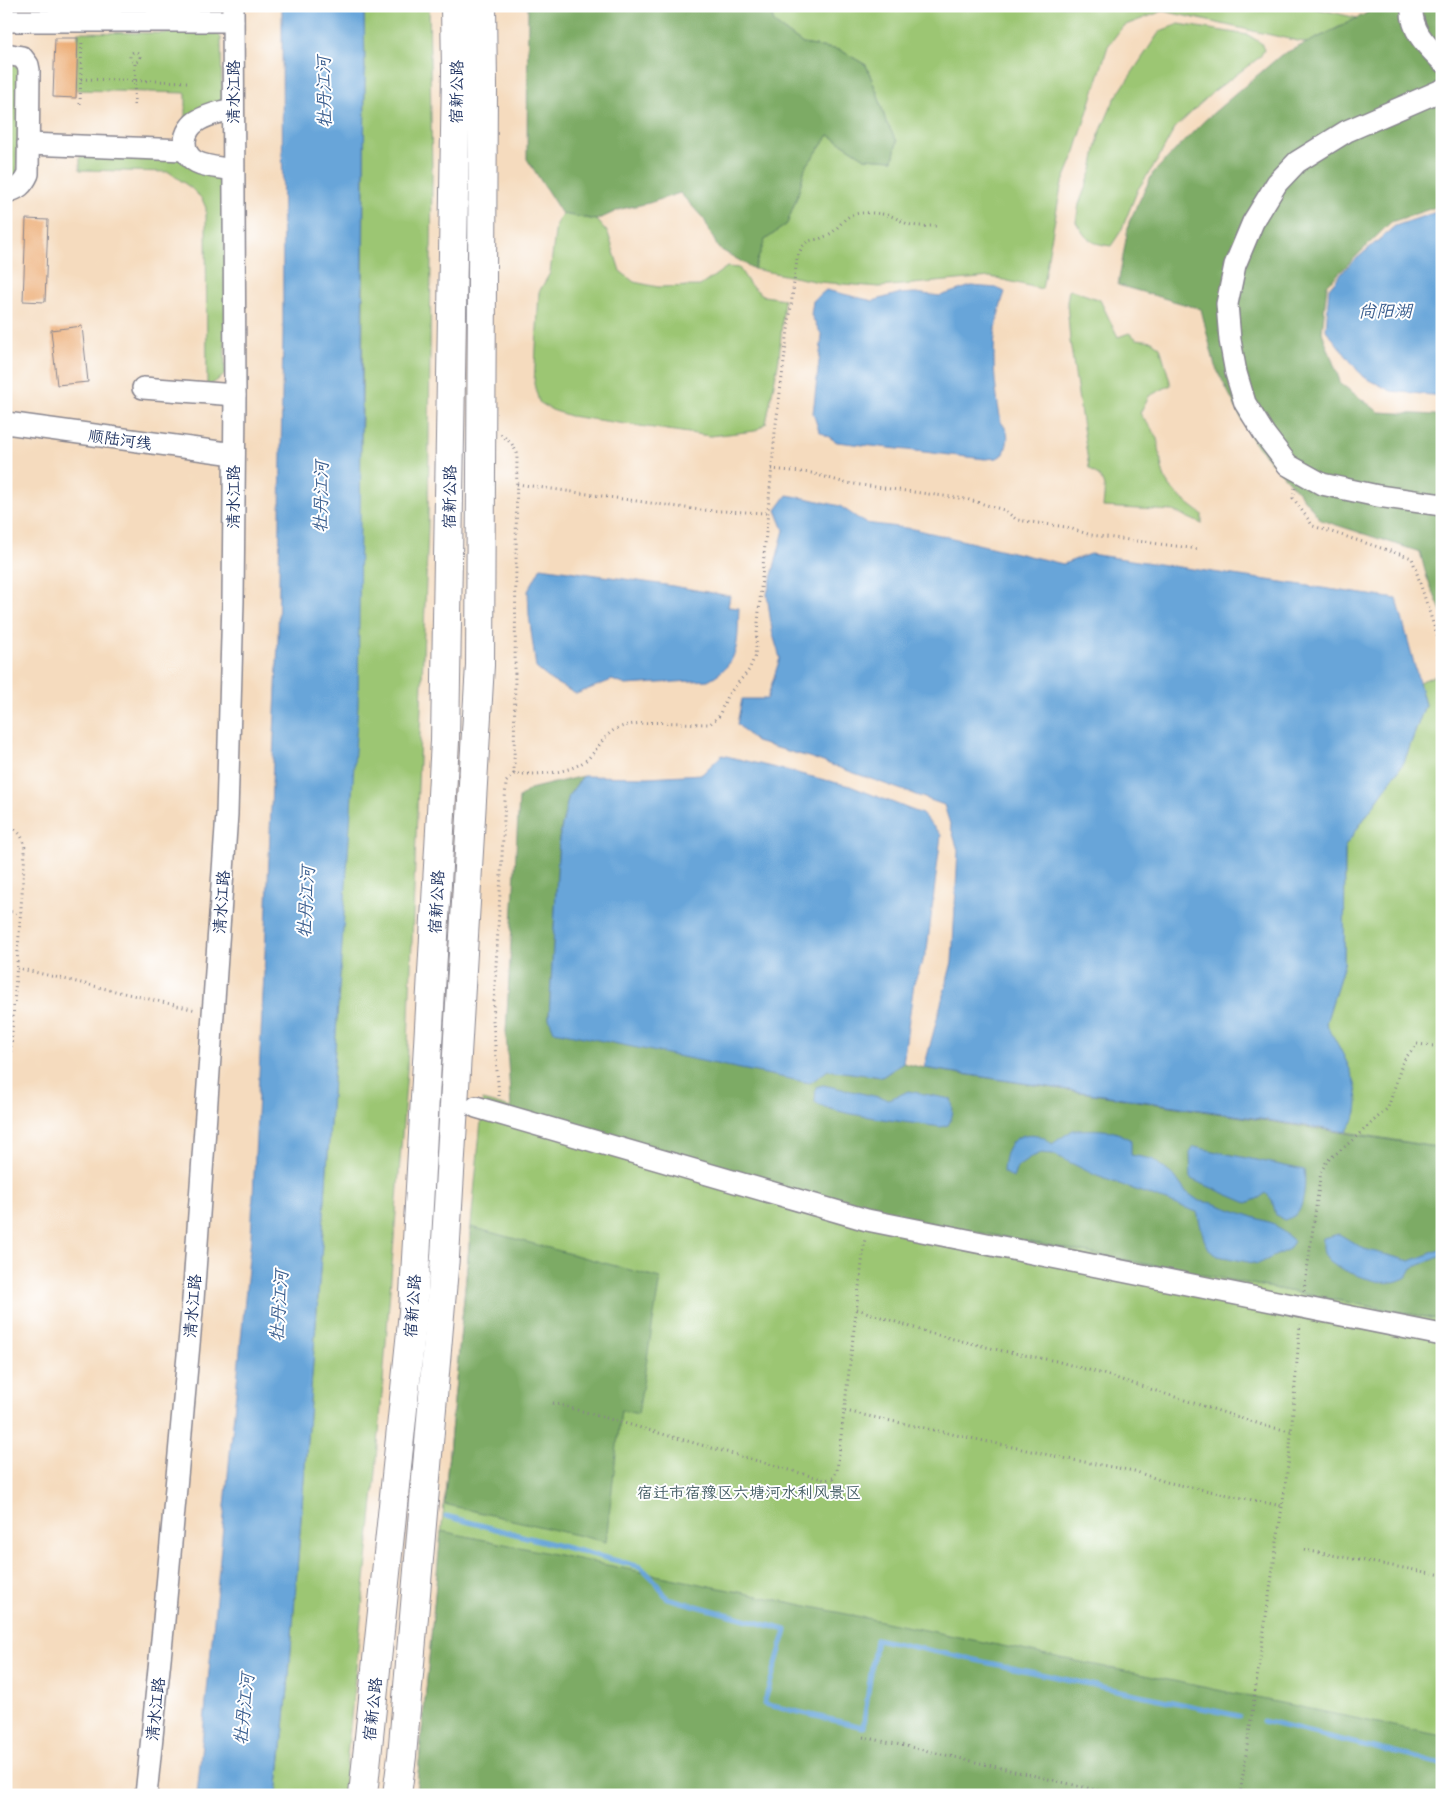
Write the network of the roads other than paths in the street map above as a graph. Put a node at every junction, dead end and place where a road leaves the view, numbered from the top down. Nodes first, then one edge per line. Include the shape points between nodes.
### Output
1 (455, 6) edge
2 (482, 6) edge
3 (1412, 6) edge
4 (233, 14) edge
5 (6, 21) edge
6 (6, 54) edge
7 (1442, 61) edge
8 (1442, 90) edge
9 (233, 108) junction
10 (28, 138) junction
11 (185, 143) junction
12 (233, 170) junction
13 (6, 192) edge
14 (143, 388) dead end
15 (234, 395) junction
16 (6, 424) edge
17 (234, 454) junction
18 (1442, 505) edge
19 (476, 1107) dead end
20 (1442, 1335) edge
21 (146, 1795) edge
22 (364, 1795) edge
23 (397, 1795) edge

1 - 22 highway, 宿新公路 via 444,761 413,1312
2 - 23 highway, 宿新公路 via 480,665 445,1257
3 - 7 street via 1411,17 1420,39
4 - 5 street
4 - 9 street, 清水江路
6 - 10 street via 22,57 28,65
8 - 18 street via 1348,131 1297,162 1277,183 1258,214 1235,265 1227,304 1230,340 1245,403 1288,464 1322,484
9 - 11 street via 199,120 189,129
9 - 12 street, 清水江路
10 - 11 street
10 - 13 street via 28,174 18,188
11 - 12 street via 189,158 200,164
12 - 15 street, 清水江路
14 - 15 street
15 - 17 street, 清水江路
16 - 17 street, 顺陆河线
17 - 21 street, 清水江路 via 227,814 193,1300
19 - 20 street via 867,1220

